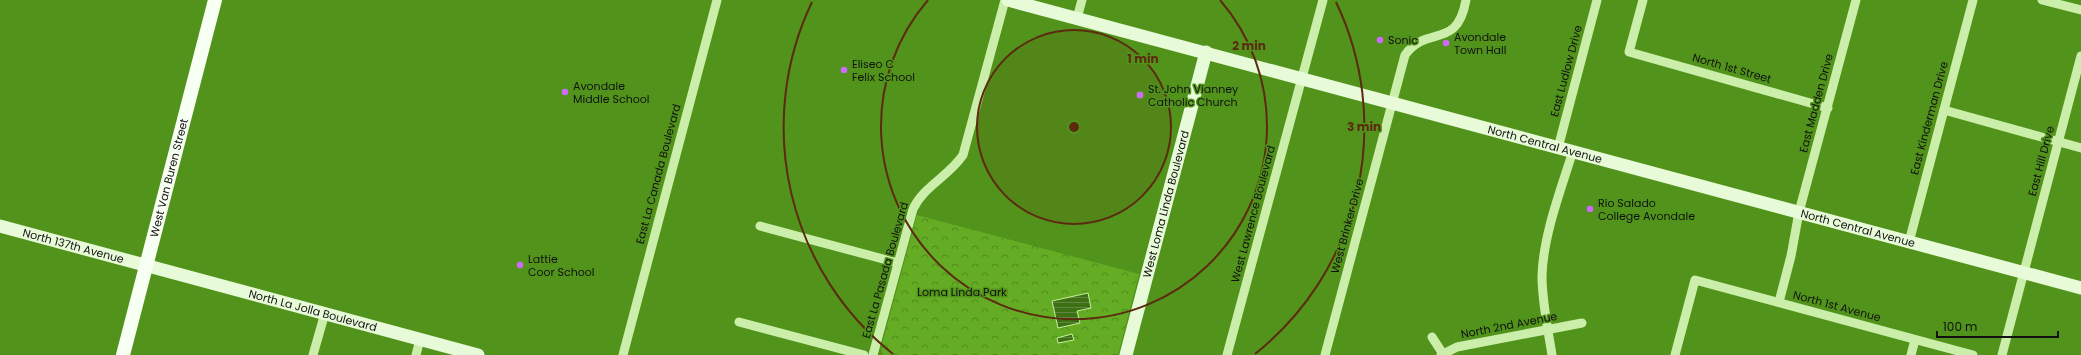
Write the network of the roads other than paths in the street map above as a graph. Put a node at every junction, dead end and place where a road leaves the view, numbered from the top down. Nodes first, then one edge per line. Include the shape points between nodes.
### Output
1 (215, 0) edge
2 (717, 0) edge
3 (1007, 0) edge
4 (1082, 0) edge
5 (1323, 0) edge
6 (1466, 0) edge
7 (1597, 0) edge
8 (1643, 0) edge
9 (1856, 0) edge
10 (1973, 0) edge
11 (2042, 0) edge
12 (2081, 10) edge
13 (1077, 18) junction
14 (1206, 52) junction
15 (2081, 56) edge
16 (1303, 78) junction
17 (1392, 102) junction
18 (1828, 108) junction
19 (1944, 110) junction
20 (2058, 142) junction
21 (1558, 148) junction
22 (2081, 148) edge
23 (1573, 151) junction
24 (1798, 212) junction
25 (0, 226) edge
26 (760, 226) dead end
27 (1909, 242) junction
28 (898, 263) junction
29 (147, 265) junction
30 (2024, 272) junction
31 (2081, 288) edge
32 (1779, 302) junction
33 (325, 313) junction
34 (739, 322) dead end
35 (1582, 323) dead end
36 (1548, 329) junction
37 (1432, 337) dead end
38 (420, 339) junction
39 (1915, 340) junction
40 (1442, 354) edge
41 (123, 355) edge
42 (313, 355) edge
43 (416, 355) edge
44 (478, 355) edge
45 (623, 355) edge
46 (864, 355) edge
47 (873, 355) edge
48 (1126, 355) edge
49 (1227, 355) edge
50 (1325, 355) edge
51 (1552, 355) edge
52 (1675, 355) edge
53 (1911, 355) edge
54 (1973, 355) edge
55 (2002, 355) edge

1 - 29 main road, West Van Buren Street
2 - 45 street, East La Canada Boulevard
3 - 13 street, North Central Avenue
3 - 28 street, East La Pasada Boulevard via 963,155 956,165 925,190 916,201
4 - 13 street
5 - 16 street, West Lawrence Boulevard
6 - 17 street, West Brinker Drive via 1462,18 1452,30 1420,42 1410,49 1404,59
7 - 21 street, East Ludlow Drive
8 - 18 street, North 1st Street via 1629,52
9 - 18 street, East Madden Drive
10 - 19 street, East Kinderman Drive
11 - 12 street
13 - 14 street, North Central Avenue
14 - 16 street, North Central Avenue
14 - 48 street, West Loma Linda Boulevard
15 - 20 street, East Hill Drive
16 - 17 street, North Central Avenue
16 - 49 street, West Lawrence Boulevard
17 - 21 street, North Central Avenue
17 - 50 street, West Brinker Drive
18 - 24 street, East Madden Drive
19 - 20 street
19 - 27 street, East Kinderman Drive
20 - 22 street
20 - 30 street, East Hill Drive
21 - 23 street, North Central Avenue
23 - 24 street, North Central Avenue
23 - 36 street via 1551,225 1543,264
24 - 27 street, North Central Avenue
24 - 32 street, East Madden Drive via 1791,256
25 - 29 street, North 137th Avenue
26 - 28 street
27 - 30 street, North Central Avenue
28 - 47 street, East La Pasada Boulevard
29 - 33 street, North La Jolla Boulevard
29 - 41 main road, West Van Buren Street
30 - 31 street, North Central Avenue
30 - 55 street, East Hill Drive
32 - 39 street, North 1st Avenue
32 - 52 street, North 1st Avenue via 1696,280
33 - 38 street, North La Jolla Boulevard
33 - 42 street
34 - 46 street
35 - 36 street, North 2nd Avenue
36 - 40 street, North 2nd Avenue via 1457,347
36 - 51 street
37 - 40 street
38 - 43 street
38 - 44 street, North La Jolla Boulevard
39 - 53 street
39 - 54 street, North 1st Avenue

